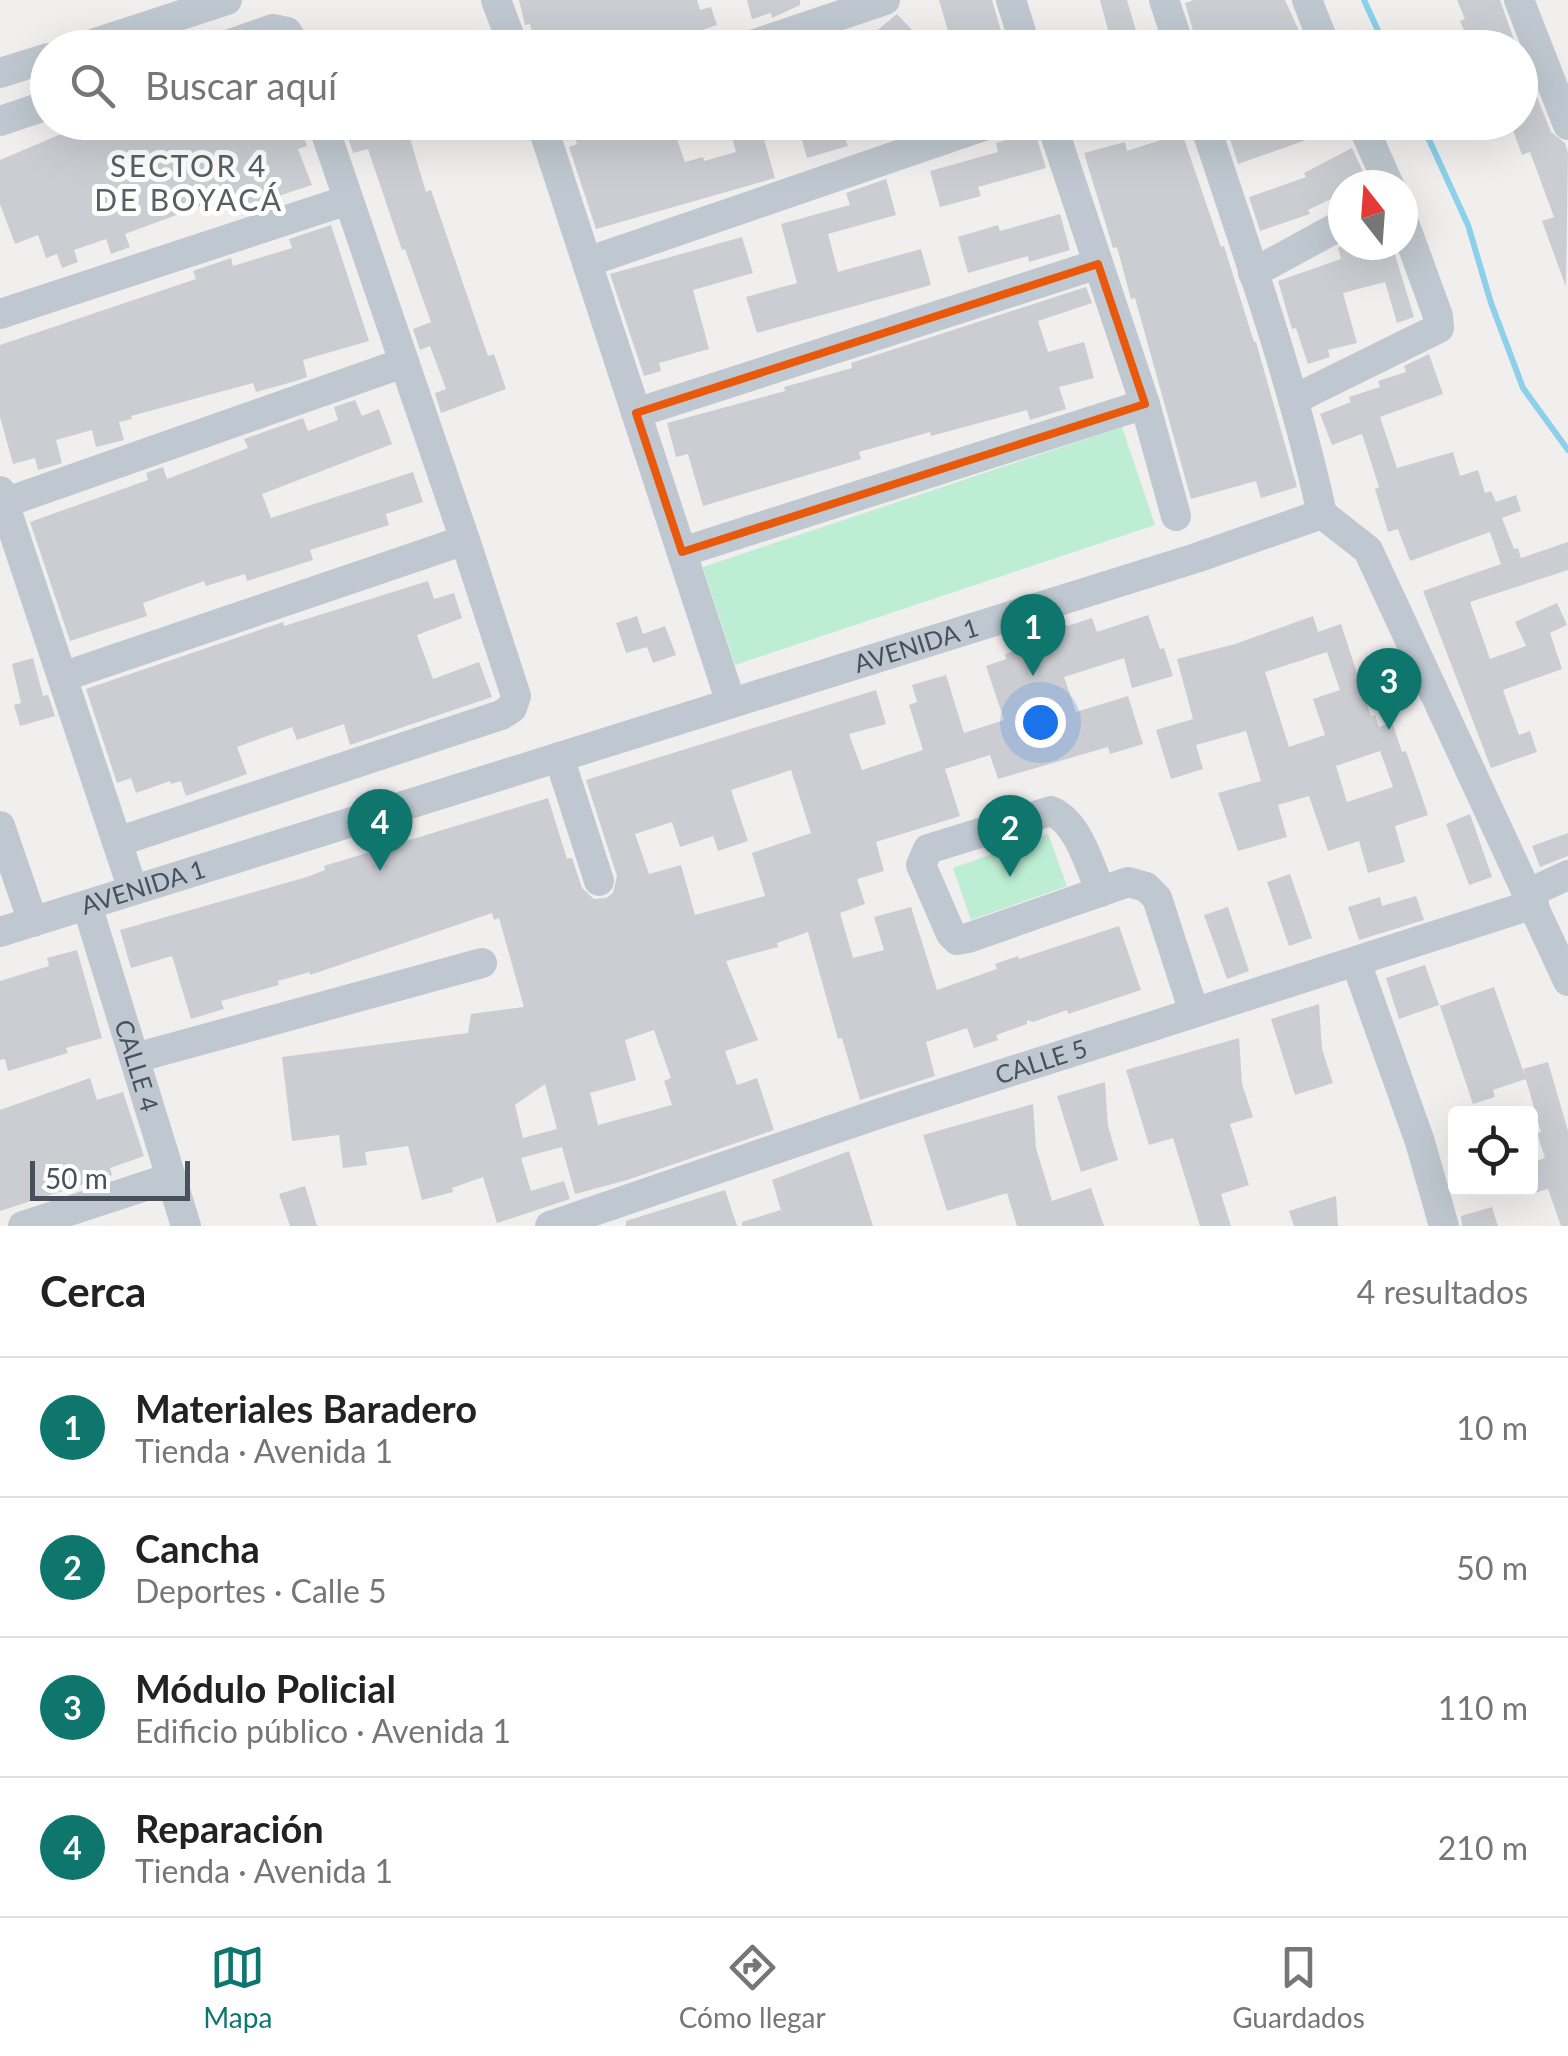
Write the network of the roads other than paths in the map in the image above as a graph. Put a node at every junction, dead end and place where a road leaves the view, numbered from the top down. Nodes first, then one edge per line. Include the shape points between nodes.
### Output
1 (226, 0) edge
2 (496, 0) edge
3 (884, 0) edge
4 (1010, 0) edge
5 (1164, 0) edge
6 (1307, 0) edge
7 (1519, 0) edge
8 (135, 30) edge
9 (507, 30) edge
10 (796, 30) edge
11 (1020, 30) edge
12 (1174, 30) edge
13 (1319, 30) edge
14 (1531, 30) edge
15 (1538, 49) edge
16 (30, 64) edge
17 (0, 73) edge
18 (30, 111) edge
19 (0, 121) edge
20 (1568, 126) edge
21 (328, 140) edge
22 (547, 140) edge
23 (943, 140) edge
24 (1058, 140) edge
25 (1210, 140) edge
26 (1368, 140) edge
27 (1382, 170) edge
28 (348, 200) junction
29 (1328, 232) edge
30 (1418, 260) edge
31 (587, 262) junction
32 (1098, 264) junction
33 (1254, 273) junction
34 (0, 314) edge
35 (403, 363) junction
36 (1295, 399) junction
37 (1145, 404) junction
38 (636, 412) junction
39 (2, 497) edge
40 (1322, 514) junction
41 (1176, 516) dead end
42 (466, 540) junction
43 (682, 552) junction
44 (62, 676) junction
45 (732, 703) junction
46 (559, 758) junction
47 (0, 826) edge
48 (118, 842) junction
49 (1568, 875) edge
50 (599, 880) dead end
51 (134, 890) junction
52 (1100, 892) junction
53 (1531, 898) junction
54 (88, 905) junction
55 (33, 922) junction
56 (0, 932) edge
57 (1356, 962) junction
58 (482, 963) dead end
59 (1568, 981) edge
60 (1194, 1012) junction
61 (135, 1058) junction
62 (170, 1178) junction
63 (630, 1214) edge
64 (23, 1226) edge
65 (186, 1226) edge
66 (550, 1226) edge
67 (1444, 1226) edge

1 - 8 street
2 - 9 street
3 - 10 street
4 - 11 street
5 - 12 street
6 - 13 street
7 - 14 street
15 - 20 street
16 - 17 street
18 - 19 street
21 - 28 street
22 - 31 street
23 - 31 street
24 - 32 street
25 - 33 street
26 - 27 street
28 - 34 street
28 - 35 street
29 - 33 street
30 - 36 street via 1439,328
31 - 38 street
32 - 37 street
32 - 38 street
33 - 36 street
35 - 39 street
35 - 42 street
36 - 40 street
37 - 41 street
37 - 43 street
38 - 43 street
39 - 44 street
40 - 45 street, AVENIDA 1
40 - 53 street via 1368,550
42 - 44 street
42 - 48 street via 512,681 512,708
43 - 45 street
44 - 48 street
45 - 46 street, AVENIDA 1
46 - 50 street
46 - 51 street, AVENIDA 1
47 - 55 street
48 - 51 street
49 - 53 street, CALLE 5
51 - 54 street, AVENIDA 1
52 - 52 street via 957,940 921,866 928,849 1052,811 1072,828
52 - 60 street via 1128,882 1157,898
53 - 57 street, CALLE 5
53 - 59 street
54 - 55 street, AVENIDA 1
54 - 61 street, CALLE 4
55 - 56 street, AVENIDA 1
57 - 60 street, CALLE 5
57 - 67 street
58 - 61 street
60 - 63 street, CALLE 5 via 884,1112
61 - 62 street, CALLE 4
62 - 64 street
62 - 65 street, CALLE 4
63 - 66 street, CALLE 5

